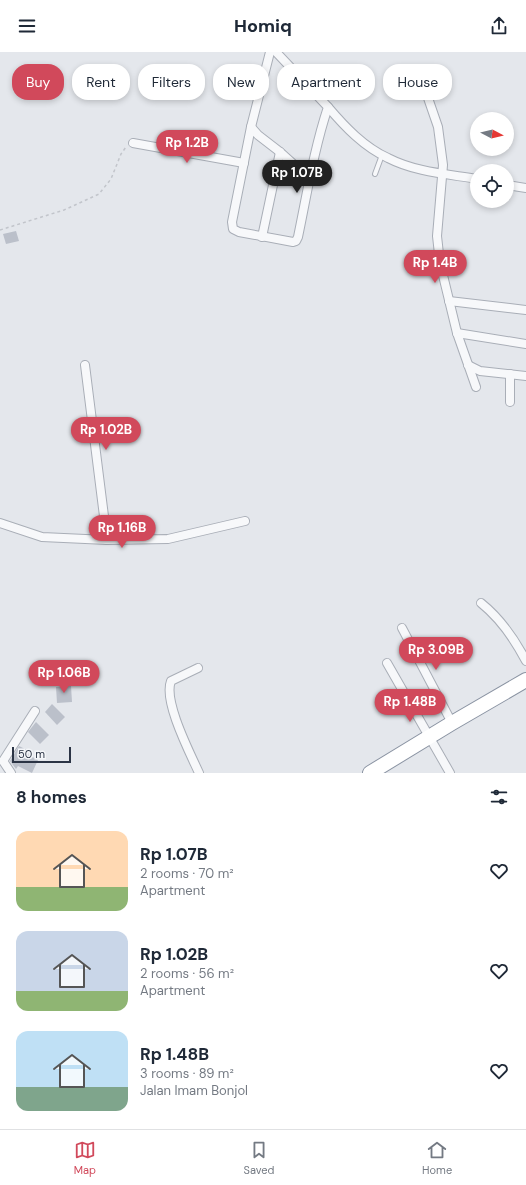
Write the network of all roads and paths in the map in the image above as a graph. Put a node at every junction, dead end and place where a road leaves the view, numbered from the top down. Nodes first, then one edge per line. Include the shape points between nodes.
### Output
1 (270, 52) edge
2 (276, 52) edge
3 (429, 100) edge
4 (328, 107) junction
5 (252, 127) junction
6 (133, 143) joint
7 (280, 152) junction
8 (382, 155) junction
9 (244, 163) junction
10 (375, 174) dead end
11 (442, 174) junction
12 (310, 179) junction
13 (470, 179) edge
14 (514, 186) edge
15 (526, 188) edge
16 (0, 230) edge
17 (262, 237) junction
18 (449, 302) junction
19 (526, 310) edge
20 (458, 333) junction
21 (526, 344) edge
22 (84, 365) dead end
23 (468, 365) junction
24 (510, 374) junction
25 (526, 376) edge
26 (476, 387) dead end
27 (510, 402) dead end
28 (245, 521) dead end
29 (0, 523) edge
30 (107, 540) junction
31 (481, 603) dead end
32 (402, 628) dead end
33 (526, 661) edge
34 (387, 663) dead end
35 (198, 668) dead end
36 (526, 680) edge
37 (35, 711) dead end
38 (452, 723) junction
39 (430, 736) junction
40 (1, 759) edge
41 (11, 773) edge
42 (199, 773) edge
43 (370, 773) edge
44 (450, 773) edge

1 - 5 street
2 - 4 street
3 - 11 street via 438,127
4 - 8 street via 348,131
4 - 12 street
5 - 7 street
5 - 9 street
6 - 9 street
6 - 16 path via 121,154 111,179 99,194 64,210
7 - 12 street
7 - 17 street
8 - 10 lane
8 - 11 street via 405,165
9 - 17 street via 233,216 233,229
11 - 13 street
11 - 18 street via 437,236
12 - 17 street via 296,241
14 - 15 street
18 - 19 street
18 - 20 street
20 - 21 street
20 - 23 street
22 - 30 street
23 - 24 street via 480,371
23 - 26 street
24 - 25 street
24 - 27 street
28 - 30 street via 168,539
29 - 30 street via 42,537
31 - 33 street via 504,625
32 - 38 street
34 - 39 street
35 - 42 street via 171,681 169,692 181,734
36 - 38 highway
37 - 40 street
38 - 39 highway
39 - 43 highway
39 - 44 street
40 - 41 street

